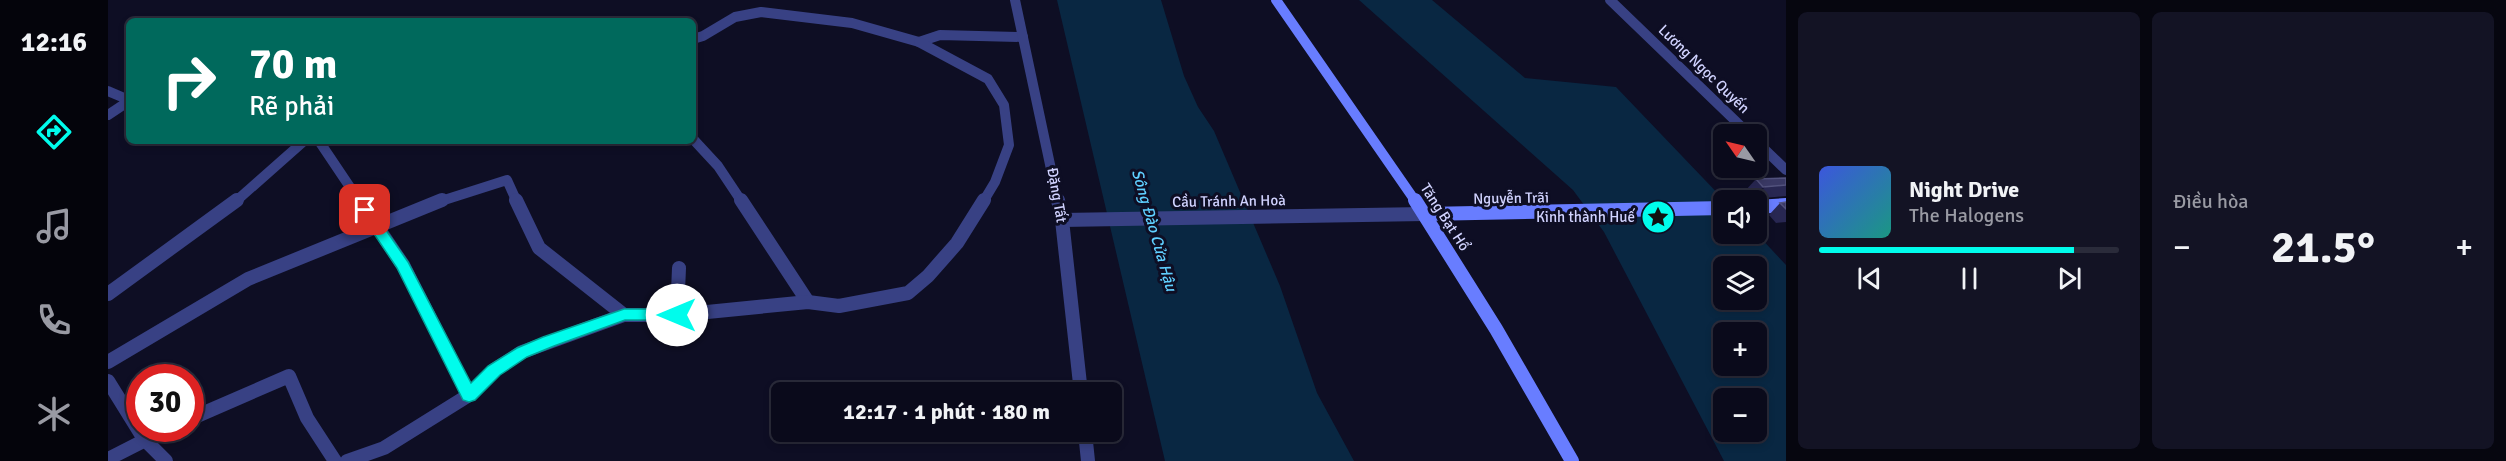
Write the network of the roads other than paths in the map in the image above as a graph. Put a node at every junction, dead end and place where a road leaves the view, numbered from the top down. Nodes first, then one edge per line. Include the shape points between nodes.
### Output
1 (1015, 0) edge
2 (1276, 0) edge
3 (1610, 0) edge
4 (1023, 37) junction
5 (696, 38) edge
6 (919, 42) junction
7 (108, 92) edge
8 (126, 99) edge
9 (126, 102) edge
10 (108, 115) edge
11 (1739, 124) edge
12 (696, 142) edge
13 (301, 144) edge
14 (321, 144) edge
15 (1767, 152) edge
16 (1786, 170) edge
17 (1786, 205) edge
18 (1767, 206) edge
19 (1713, 208) edge
20 (1425, 214) junction
21 (1296, 215) joint
22 (1062, 220) junction
23 (376, 228) junction
24 (679, 268) dead end
25 (108, 294) edge
26 (808, 302) junction
27 (624, 315) junction
28 (677, 315) junction
29 (108, 362) edge
30 (108, 381) edge
31 (1080, 382) edge
32 (469, 395) junction
33 (126, 410) edge
34 (204, 413) edge
35 (139, 442) edge
36 (147, 442) edge
37 (1086, 442) edge
38 (108, 459) edge
39 (166, 461) edge
40 (335, 461) edge
41 (347, 461) edge
42 (1088, 461) edge
43 (1572, 461) edge

1 - 4 street, Đặng Tất
2 - 20 main road, Tăng Bạt Hổ
3 - 11 street, Lương Ngọc Quyến
4 - 6 street via 940,35
4 - 22 street, Đặng Tất
5 - 6 street via 735,18 761,12 852,23
6 - 26 street via 988,79 1004,105 1008,145 995,182 957,243 908,293 839,306
7 - 8 street
9 - 10 street
12 - 26 street via 718,166
13 - 25 street via 230,206
14 - 23 street
15 - 16 street
17 - 18 main road
19 - 20 main road, Nguyễn Trãi
20 - 21 street, Nguyễn Trãi
20 - 43 main road, Tăng Bạt Hổ
21 - 22 street, Cầu Tránh An Hoà
22 - 31 street, Đặng Tất
23 - 27 street via 439,201 507,180 539,248
23 - 29 street via 248,279
23 - 32 street via 403,265
24 - 28 street
26 - 28 street
27 - 28 street
27 - 32 street via 522,352 494,370
30 - 33 street
32 - 41 street via 384,448
34 - 40 street via 288,376 307,418
35 - 38 street
36 - 39 street
37 - 42 street

